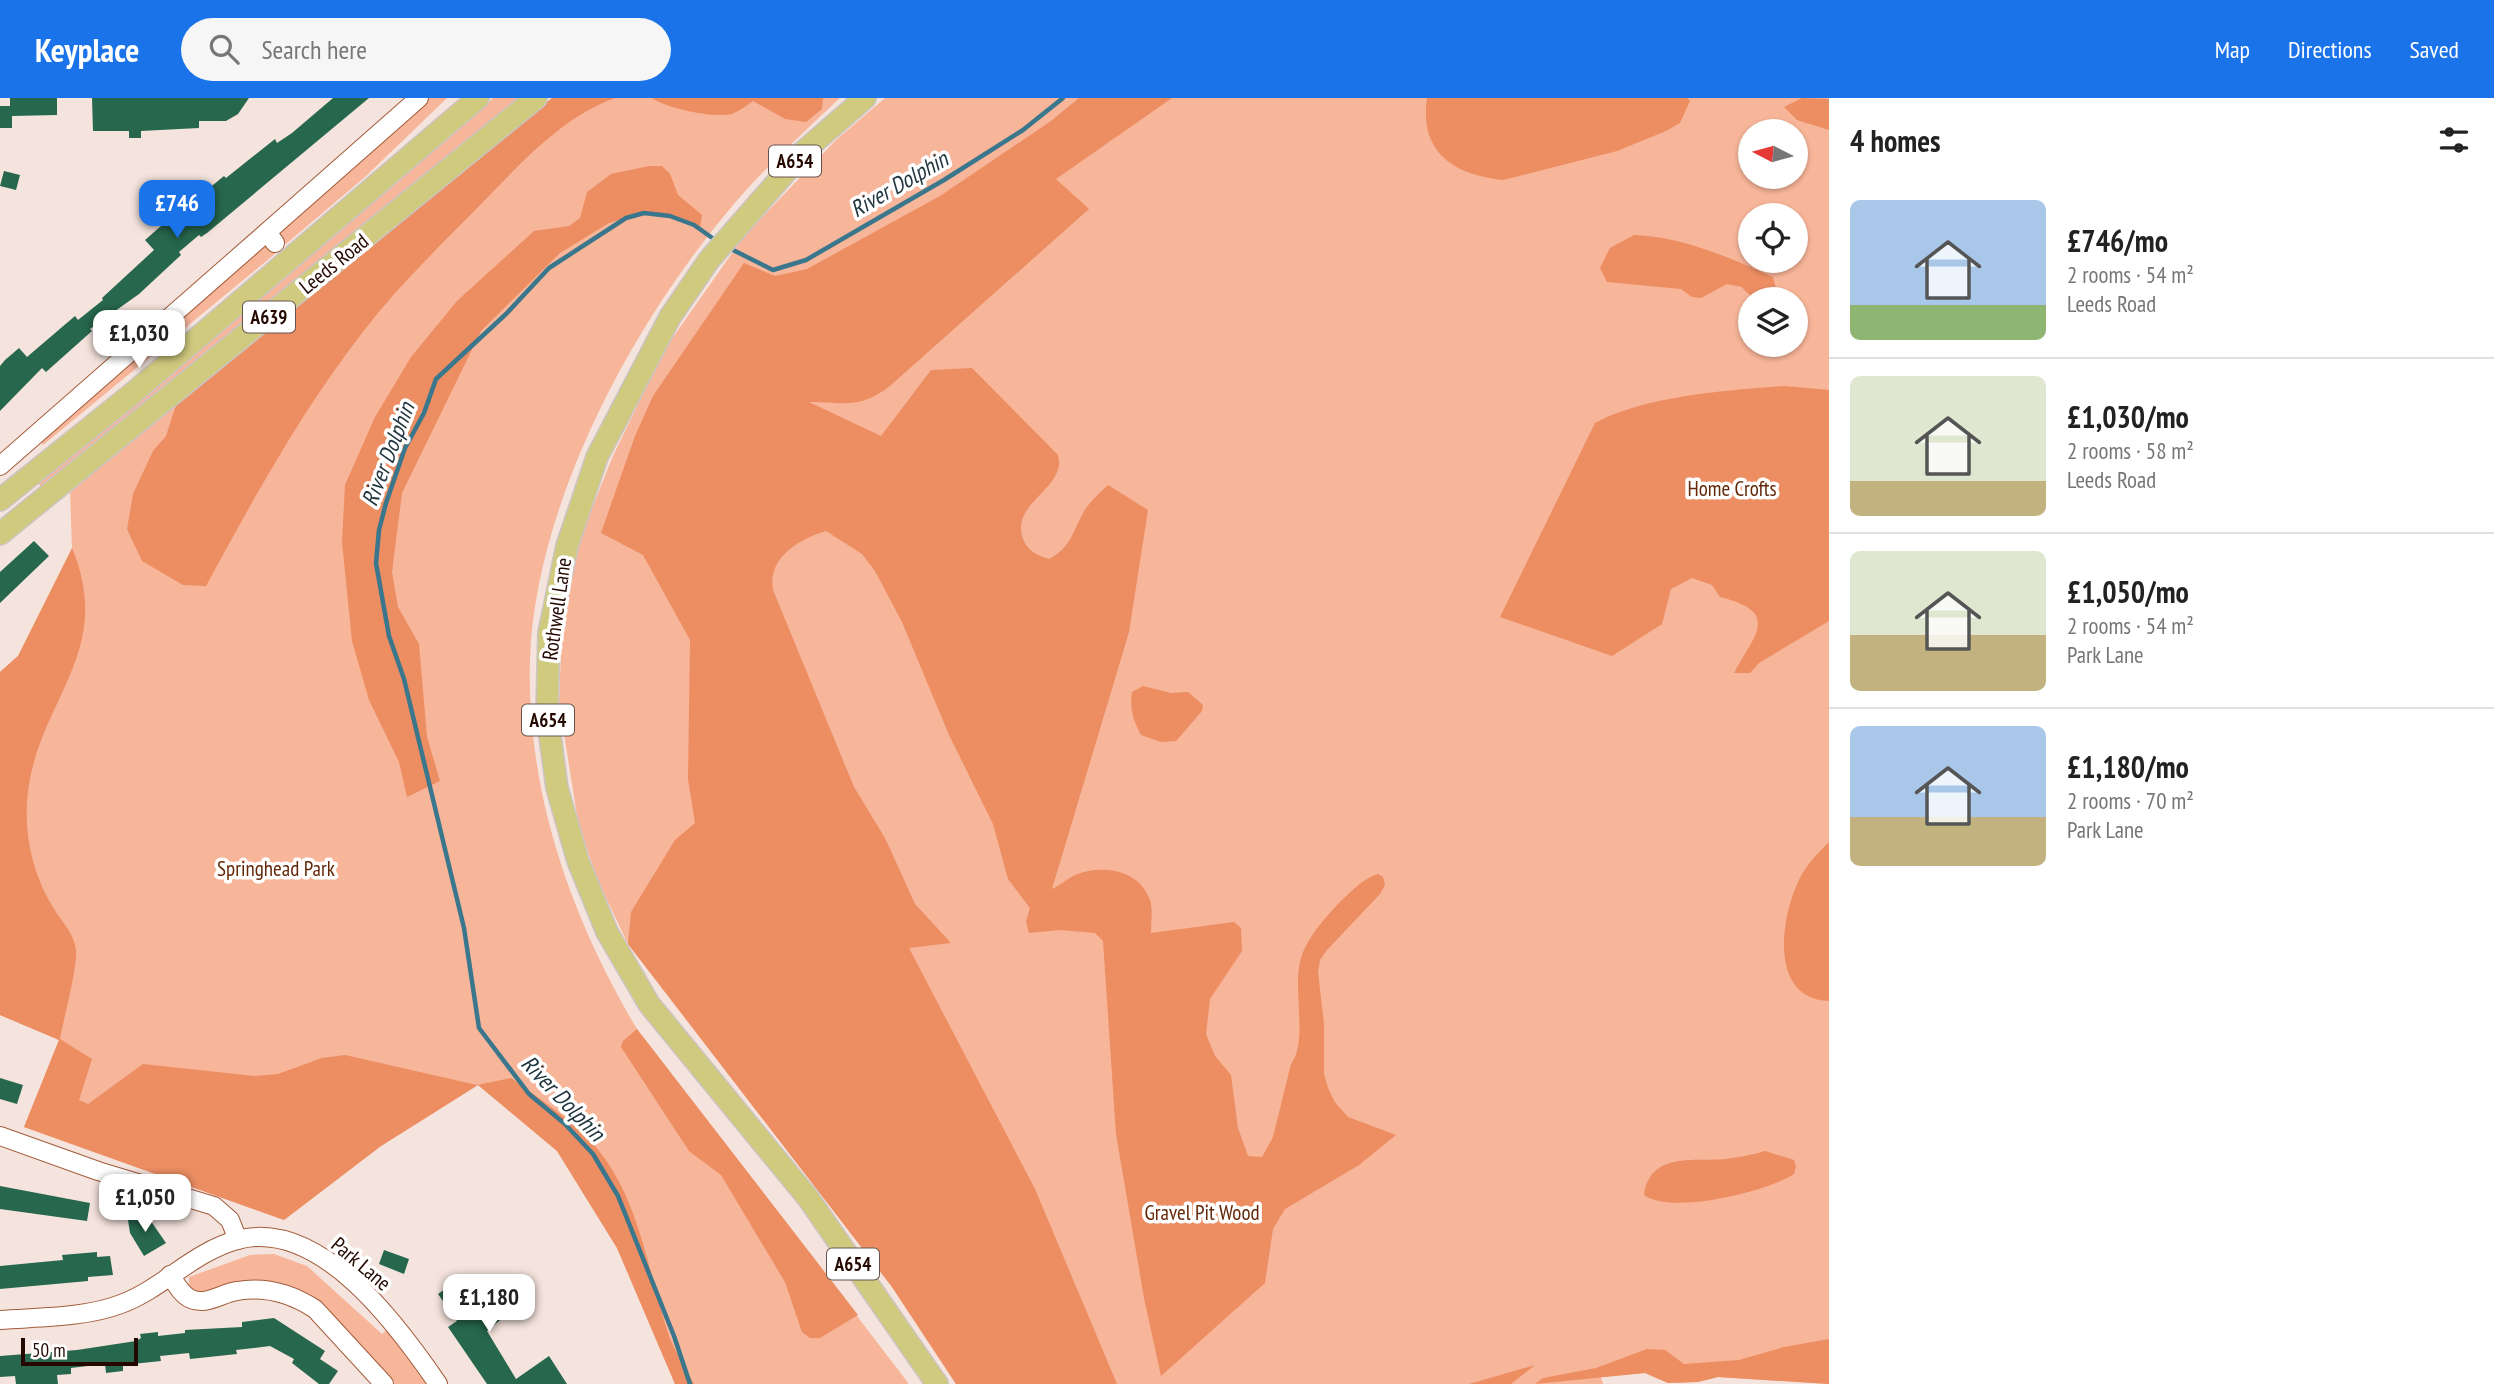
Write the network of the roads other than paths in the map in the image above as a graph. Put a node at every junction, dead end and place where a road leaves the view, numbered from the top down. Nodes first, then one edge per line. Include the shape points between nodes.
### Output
1 (419, 98) edge
2 (478, 98) edge
3 (536, 98) edge
4 (865, 98) edge
5 (0, 466) edge
6 (0, 500) edge
7 (0, 534) edge
8 (0, 1136) edge
9 (238, 1240) junction
10 (170, 1275) junction
11 (0, 1320) edge
12 (384, 1384) edge
13 (438, 1384) edge
14 (937, 1384) edge

1 - 5 street via 271,237
2 - 6 main road, Leeds Road / A639 via 133,393
3 - 7 main road, Leeds Road / A639
4 - 14 main road, Rothwell Lane / A654 via 804,151 709,260 670,317 597,457 567,545 549,633 547,714 564,812 607,932 649,1004 808,1198
8 - 9 street via 214,1206 230,1220
9 - 10 street
9 - 13 street, Park Lane via 272,1238 325,1259 400,1329
10 - 11 street via 123,1304
10 - 12 street via 185,1296 200,1302 261,1289 305,1302

